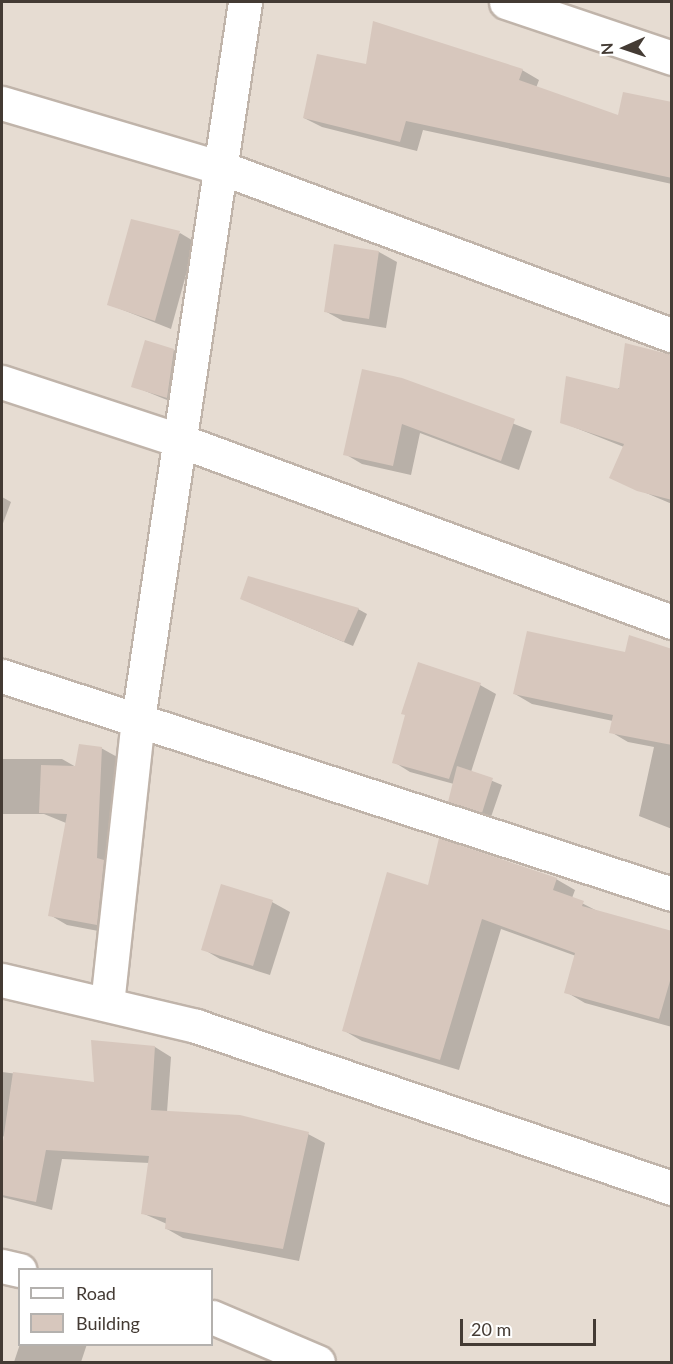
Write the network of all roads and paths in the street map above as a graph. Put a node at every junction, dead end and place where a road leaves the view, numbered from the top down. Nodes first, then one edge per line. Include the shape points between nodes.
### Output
1 (245, 2) edge
2 (506, 2) edge
3 (672, 58) edge
4 (2, 103) edge
5 (222, 168) junction
6 (672, 335) edge
7 (2, 382) edge
8 (180, 441) junction
9 (672, 622) edge
10 (2, 676) edge
11 (138, 719) junction
12 (672, 894) edge
13 (2, 980) edge
14 (107, 1004) junction
15 (672, 1188) edge
16 (2, 1266) edge
17 (18, 1270) edge
18 (213, 1317) edge
19 (318, 1362) edge

1 - 5 street
2 - 3 street
4 - 5 street
5 - 6 street
5 - 8 street
7 - 8 street
8 - 9 street
8 - 11 street
10 - 11 street
11 - 12 street
11 - 14 street
13 - 14 street
14 - 15 street via 196,1026
16 - 17 street
18 - 19 street

